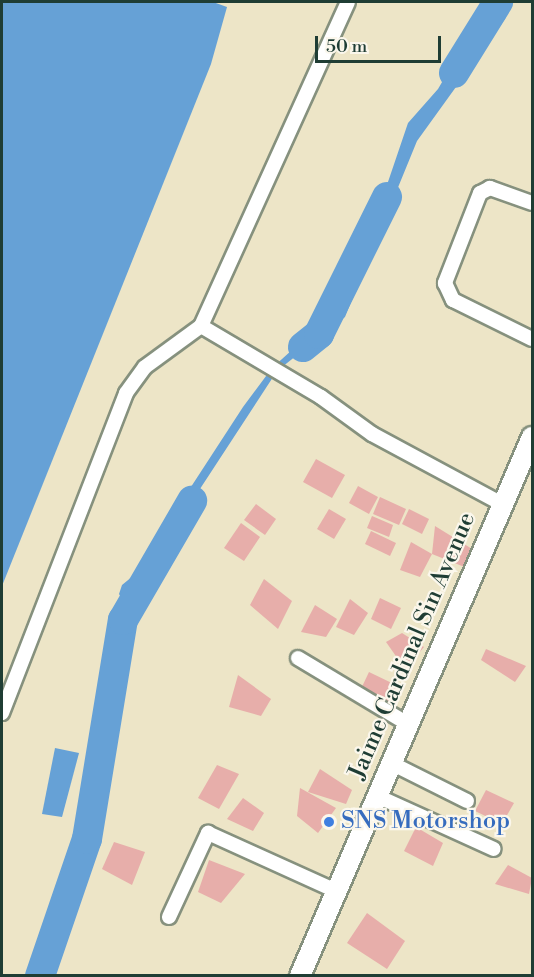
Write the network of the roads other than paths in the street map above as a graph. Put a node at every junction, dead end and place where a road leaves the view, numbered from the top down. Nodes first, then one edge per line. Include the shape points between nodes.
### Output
1 (348, 2) edge
2 (532, 203) edge
3 (201, 326) junction
4 (532, 339) edge
5 (532, 437) edge
6 (502, 504) junction
7 (298, 658) dead end
8 (2, 712) edge
9 (408, 724) junction
10 (392, 763) junction
11 (377, 796) junction
12 (467, 801) dead end
13 (494, 849) dead end
14 (336, 891) junction
15 (169, 917) dead end
16 (300, 975) edge

1 - 3 street
2 - 4 street via 490,188 480,193 445,283 453,300
3 - 6 street via 321,397 372,434
3 - 8 street via 145,367 126,393
5 - 6 main road, Jaime Cardinal Sin Avenue
6 - 9 main road, Jaime Cardinal Sin Avenue
7 - 9 street
9 - 10 main road, Jaime Cardinal Sin Avenue
10 - 11 main road, Jaime Cardinal Sin Avenue
10 - 12 street
11 - 13 street
11 - 14 main road, Jaime Cardinal Sin Avenue
14 - 15 street via 208,833
14 - 16 main road, Jaime Cardinal Sin Avenue

